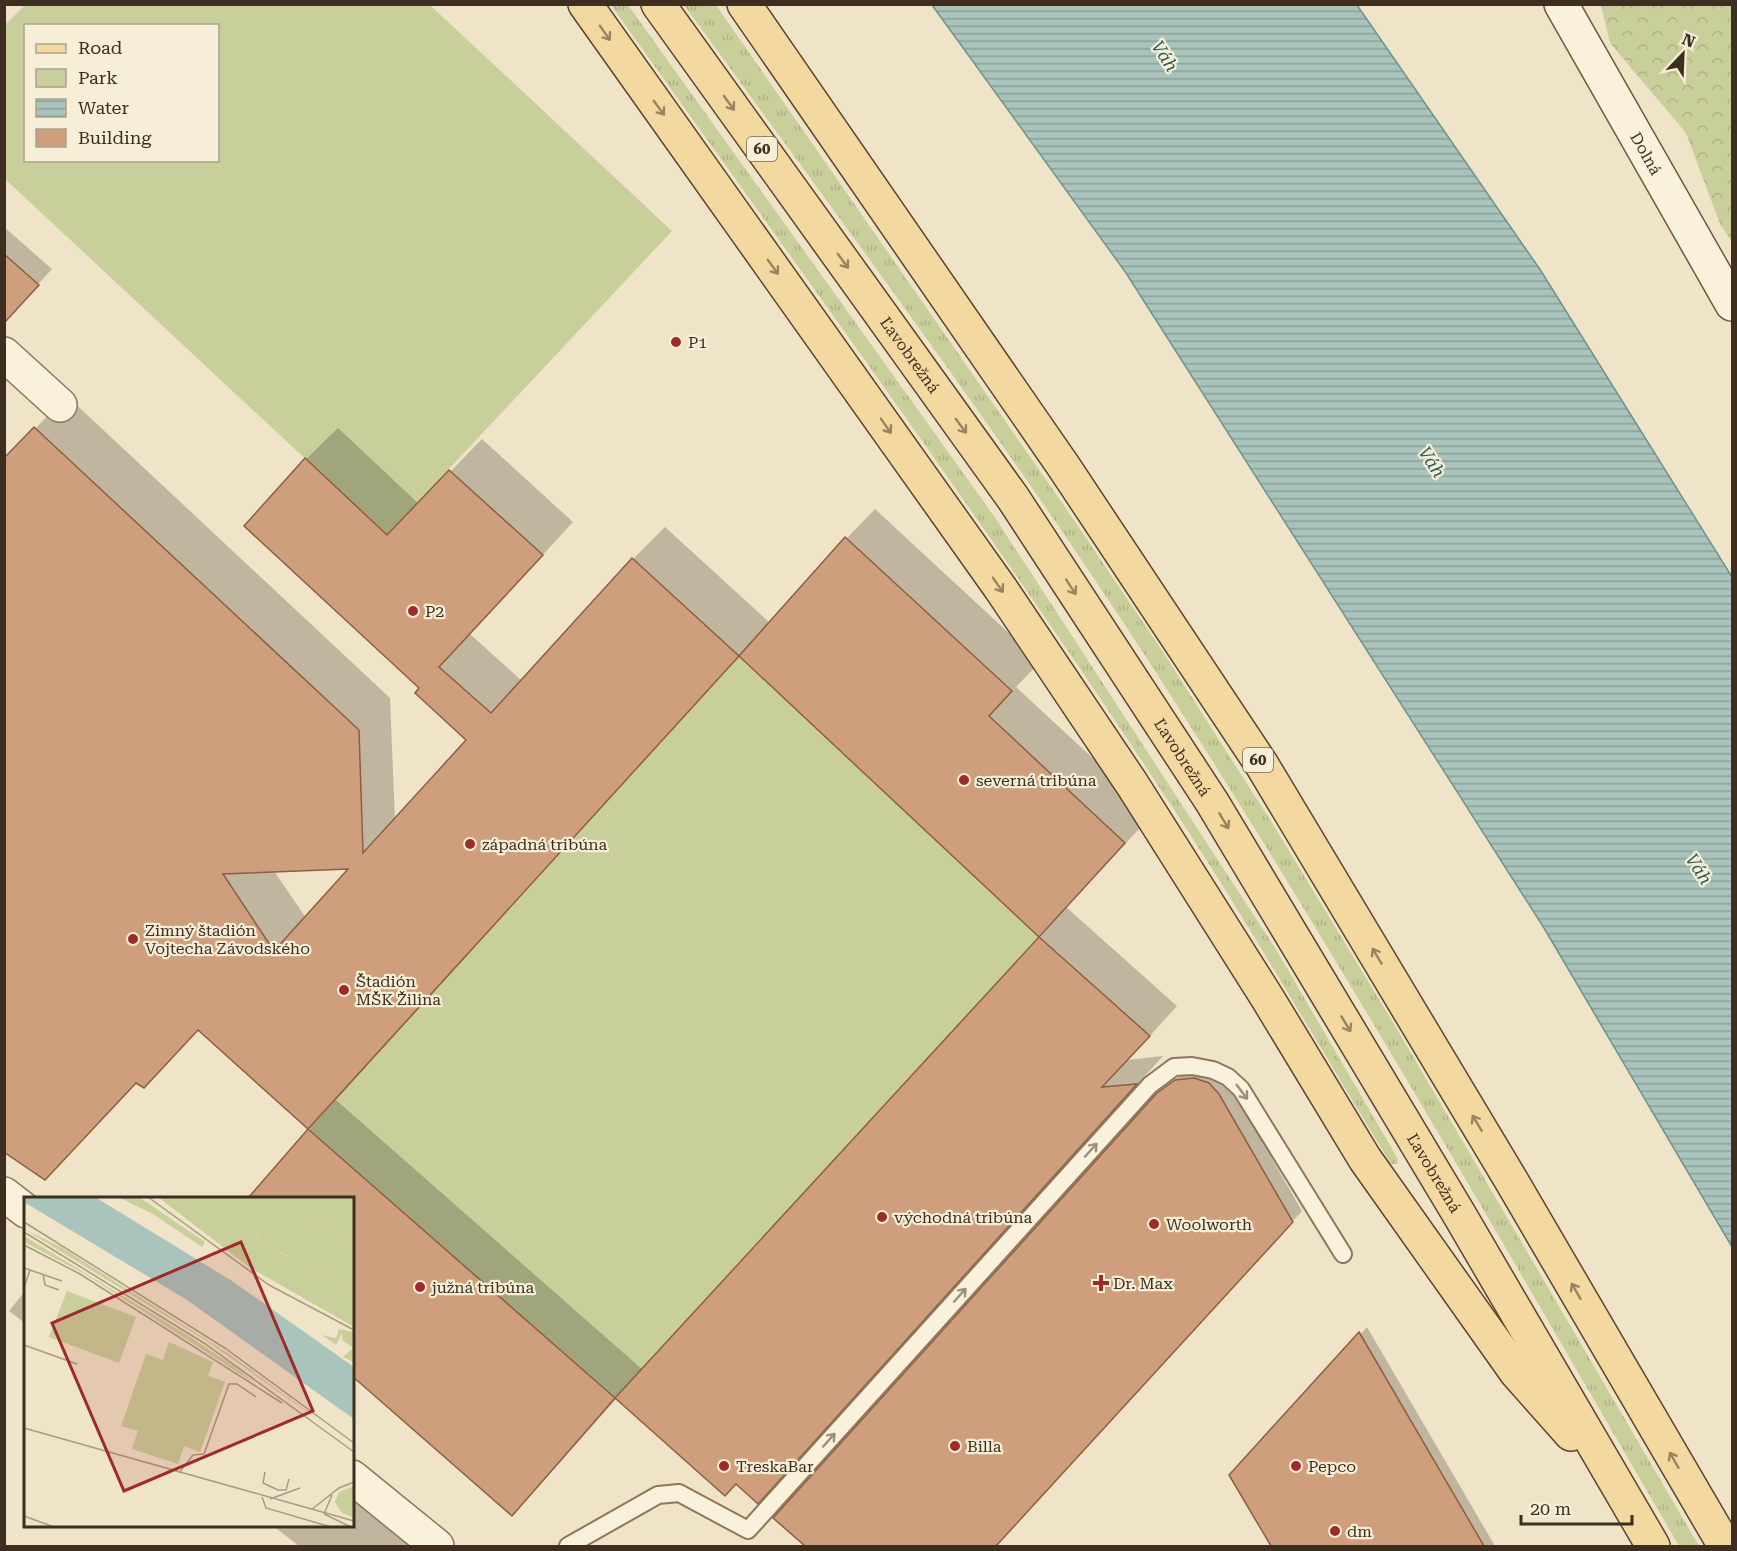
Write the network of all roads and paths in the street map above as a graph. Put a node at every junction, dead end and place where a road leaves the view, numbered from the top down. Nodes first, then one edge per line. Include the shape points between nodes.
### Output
1 (585, 4) edge
2 (658, 4) edge
3 (744, 4) edge
4 (1561, 4) edge
5 (1732, 304) edge
6 (4, 354) edge
7 (60, 405) dead end
8 (4, 1194) edge
9 (24, 1209) edge
10 (1343, 1254) dead end
11 (354, 1479) edge
12 (1620, 1489) junction
13 (437, 1546) edge
14 (568, 1546) edge
15 (1653, 1546) edge
16 (1725, 1546) edge

1 -> 12 main road via 1001,589 1132,784 1371,1168 1516,1372
2 -> 12 main road, Ľavobrežná / 60 via 1013,498 1206,792
16 -> 3 main road, 60 via 1262,765 1064,467
4 - 5 main road, Dolná
6 - 7 main road
8 - 9 main road
14 -> 10 lane via 658,1495 679,1493 748,1530 1150,1084 1173,1067 1213,1070 1241,1089
11 - 13 main road
12 - 15 main road, Ľavobrežná / 60

